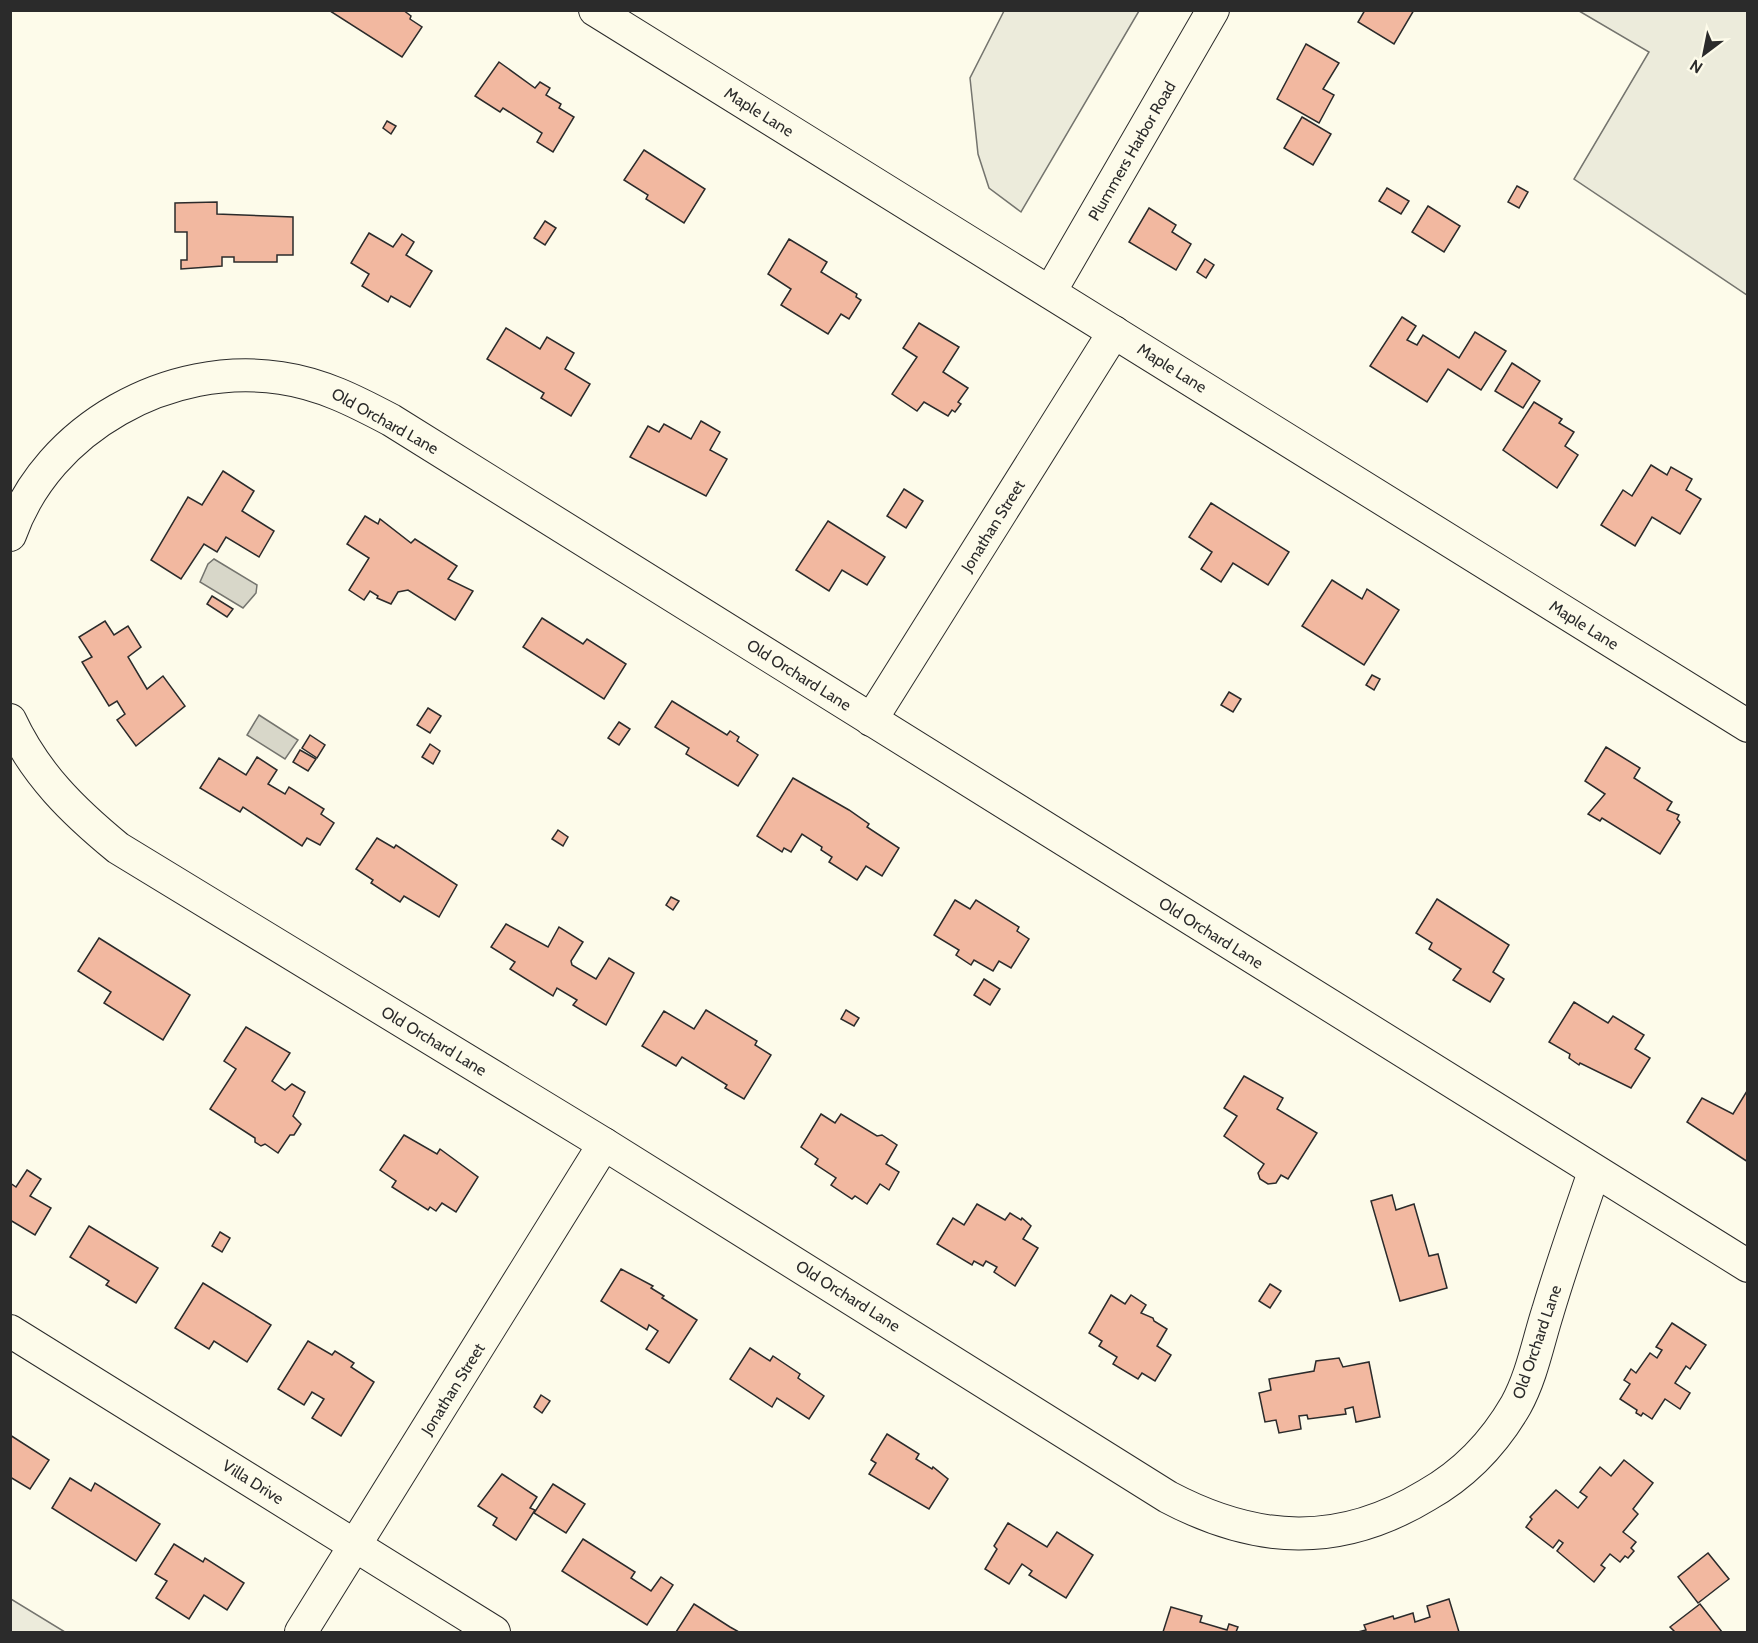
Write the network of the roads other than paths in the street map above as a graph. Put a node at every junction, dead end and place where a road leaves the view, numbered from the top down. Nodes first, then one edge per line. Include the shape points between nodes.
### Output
1 (595, 10) edge
2 (1213, 10) edge
3 (1050, 292) junction
4 (1114, 332) junction
5 (10, 535) edge
6 (10, 720) edge
7 (871, 720) junction
8 (1748, 726) edge
9 (604, 1144) junction
10 (1594, 1172) junction
11 (1748, 1266) edge
12 (10, 1332) edge
13 (356, 1546) junction
14 (301, 1632) edge
15 (494, 1632) edge

1 - 3 street, Maple Lane
2 - 3 street, Plummers Harbor Road
3 - 4 street, Maple Lane
4 - 7 street, Jonathan Street
4 - 8 street, Maple Lane
5 - 7 street, Old Orchard Lane via 26,501 59,456 99,420 123,407 148,394 200,378 252,375 304,382 326,388 391,420
6 - 9 street, Old Orchard Lane via 34,764 54,790 118,848
7 - 10 street, Old Orchard Lane
9 - 10 street, Old Orchard Lane via 1168,1497 1220,1521 1297,1533 1346,1530 1392,1515 1459,1474 1488,1444 1516,1405 1527,1381
9 - 13 street, Jonathan Street
10 - 11 street, Old Orchard Lane
12 - 13 street, Villa Drive
13 - 14 street, Jonathan Street
13 - 15 street, Villa Drive

